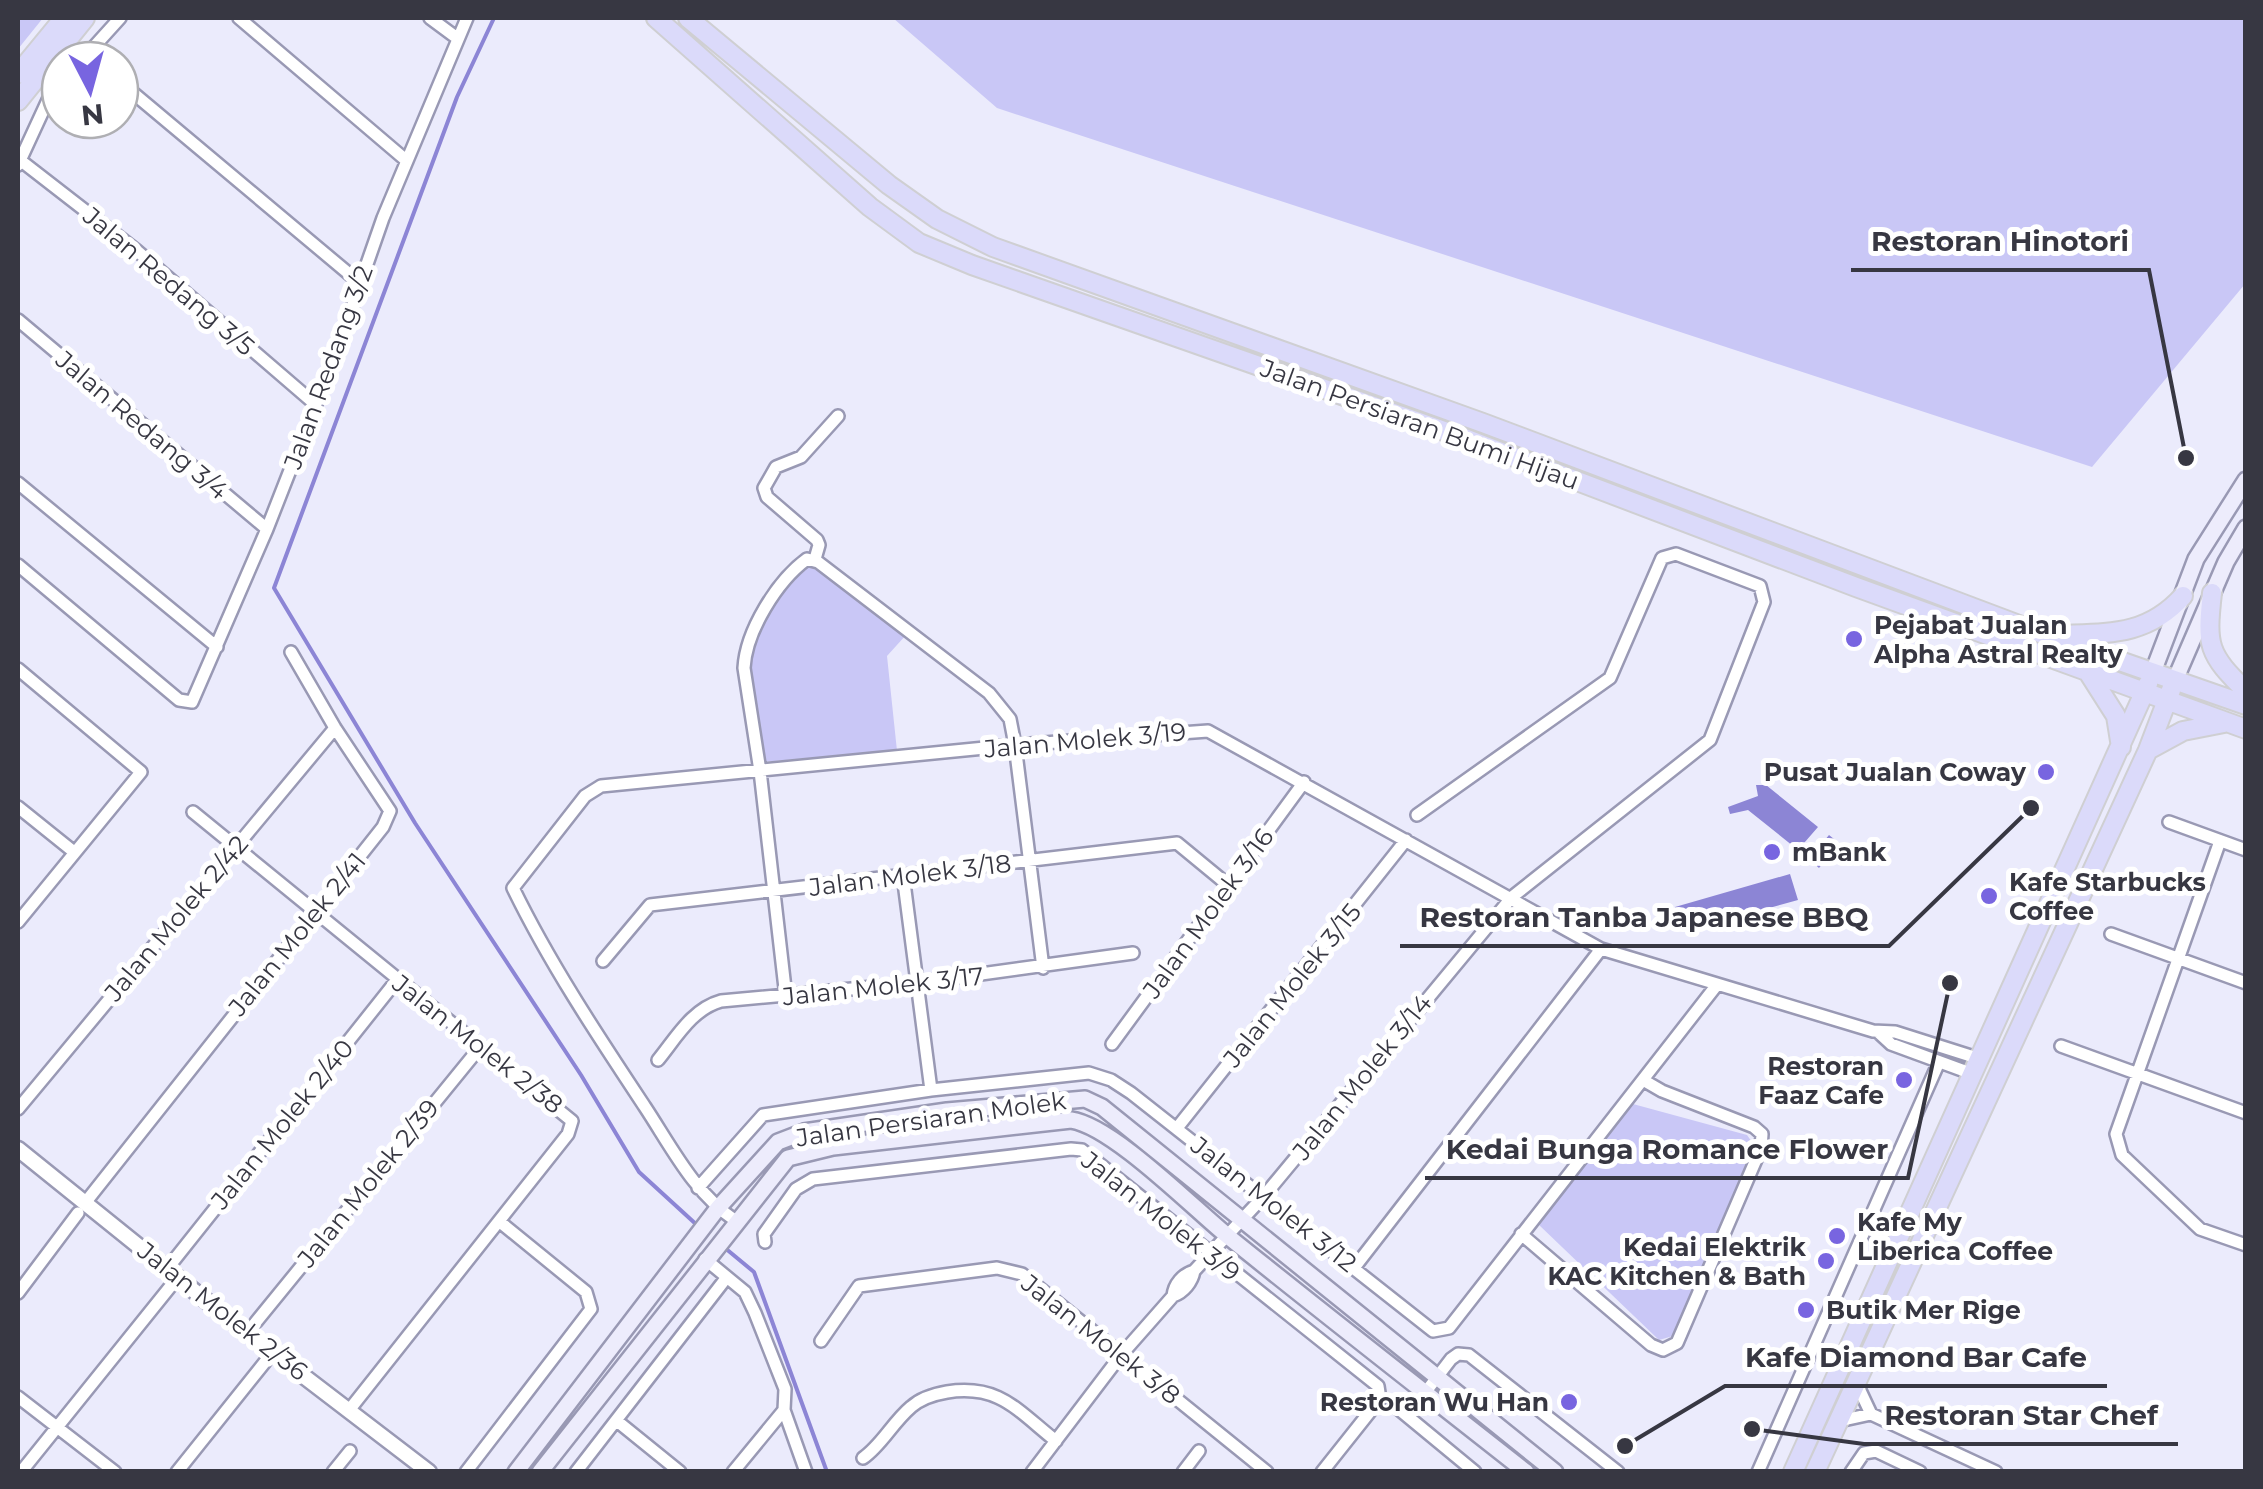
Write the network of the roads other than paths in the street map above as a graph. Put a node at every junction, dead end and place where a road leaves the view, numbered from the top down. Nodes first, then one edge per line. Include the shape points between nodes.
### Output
1 (64, 18) edge
2 (85, 18) edge
3 (120, 18) edge
4 (239, 18) edge
5 (430, 18) edge
6 (466, 18) edge
7 (656, 18) edge
8 (688, 18) edge
9 (457, 38) junction
10 (102, 40) edge
11 (18, 74) edge
12 (140, 99) edge
13 (18, 101) edge
14 (40, 117) edge
15 (406, 161) junction
16 (19, 162) edge
17 (360, 283) junction
18 (18, 320) edge
19 (315, 404) junction
20 (838, 416) dead end
21 (1596, 466) junction
22 (2246, 480) edge
23 (18, 483) edge
24 (1586, 484) junction
25 (1734, 517) junction
26 (2246, 528) edge
27 (268, 530) junction
28 (1725, 538) junction
29 (815, 559) junction
30 (18, 565) edge
31 (2212, 593) junction
32 (2183, 596) junction
33 (2048, 636) junction
34 (217, 647) junction
35 (291, 652) dead end
36 (18, 669) edge
37 (2086, 670) junction
38 (2153, 672) junction
39 (2175, 680) junction
40 (2246, 691) edge
41 (2145, 692) junction
42 (2167, 700) junction
43 (2246, 705) edge
44 (2238, 725) edge
45 (334, 728) junction
46 (1015, 745) junction
47 (2121, 748) junction
48 (2148, 750) junction
49 (760, 771) junction
50 (1304, 782) junction
51 (18, 807) edge
52 (193, 812) dead end
53 (1417, 815) dead end
54 (2169, 822) dead end
55 (1406, 840) junction
56 (2220, 841) junction
57 (237, 845) junction
58 (2246, 850) edge
59 (74, 852) junction
60 (1030, 861) junction
61 (903, 875) junction
62 (1228, 885) junction
63 (774, 892) junction
64 (1512, 897) junction
65 (315, 911) junction
66 (18, 922) edge
67 (2112, 934) dead end
68 (1601, 949) junction
69 (1133, 953) dead end
70 (2176, 958) junction
71 (602, 961) dead end
72 (1043, 968) junction
73 (397, 980) junction
74 (916, 983) junction
75 (2246, 983) edge
76 (1716, 986) junction
77 (786, 997) junction
78 (1878, 1032) junction
79 (1112, 1044) dead end
80 (481, 1046) junction
81 (2060, 1046) dead end
82 (658, 1060) dead end
83 (1939, 1062) junction
84 (1974, 1066) junction
85 (2136, 1072) junction
86 (1643, 1080) junction
87 (930, 1090) junction
88 (18, 1109) edge
89 (2246, 1113) edge
90 (1177, 1128) junction
91 (18, 1149) edge
92 (698, 1188) junction
93 (1264, 1196) junction
94 (82, 1208) junction
95 (714, 1214) junction
96 (1243, 1220) junction
97 (500, 1222) junction
98 (732, 1226) junction
99 (1521, 1234) junction
100 (1228, 1236) junction
101 (764, 1242) dead end
102 (2246, 1244) edge
103 (1209, 1254) junction
104 (707, 1257) junction
105 (1354, 1268) junction
106 (172, 1273) junction
107 (727, 1277) junction
108 (18, 1293) edge
109 (256, 1322) dead end
110 (820, 1340) dead end
111 (1121, 1355) junction
112 (265, 1362) dead end
113 (1438, 1376) junction
114 (1855, 1380) junction
115 (1425, 1392) junction
116 (18, 1397) edge
117 (1395, 1406) dead end
118 (350, 1410) junction
119 (784, 1410) junction
120 (1408, 1414) junction
121 (1870, 1414) junction
122 (616, 1421) junction
123 (1837, 1422) junction
124 (56, 1428) junction
125 (1056, 1441) junction
126 (350, 1451) dead end
127 (1200, 1451) dead end
128 (863, 1458) dead end
129 (22, 1472) edge
130 (115, 1472) edge
131 (177, 1472) edge
132 (333, 1472) edge
133 (429, 1472) edge
134 (466, 1472) edge
135 (516, 1472) edge
136 (540, 1472) edge
137 (576, 1472) edge
138 (680, 1472) edge
139 (733, 1472) edge
140 (806, 1472) edge
141 (1032, 1472) edge
142 (1183, 1472) edge
143 (1267, 1472) edge
144 (1322, 1472) edge
145 (1475, 1472) edge
146 (1526, 1472) edge
147 (1555, 1472) edge
148 (1618, 1472) edge
149 (1758, 1472) edge
150 (1793, 1472) edge
151 (1815, 1472) edge
152 (1852, 1472) edge
153 (1920, 1472) edge
154 (1996, 1472) edge

1 - 11 main road
2 - 13 main road
3 - 10 street
4 - 15 street
5 - 9 street
6 - 9 street, Jalan Redang 3/2
7 - 24 main road, Jalan Persiaran Bumi Hijau via 919,243
8 - 21 main road, Jalan Persiaran Bumi Hijau via 889,186 993,247
9 - 15 street, Jalan Redang 3/2
12 - 17 street
14 - 16 street
15 - 17 street, Jalan Redang 3/2
16 - 19 street, Jalan Redang 3/5 via 136,250
17 - 19 street, Jalan Redang 3/2
18 - 27 street, Jalan Redang 3/4
19 - 27 street, Jalan Redang 3/2
20 - 29 street via 800,457 776,467 764,488 766,497 817,540
21 - 24 main road via 1596,481
21 - 25 main road, Jalan Persiaran Bumi Hijau
22 - 32 main road via 2196,559
23 - 34 street
24 - 28 main road, Jalan Persiaran Bumi Hijau
25 - 28 main road
25 - 33 main road, Jalan Persiaran Bumi Hijau
26 - 31 main road
27 - 34 street, Jalan Redang 3/2
28 - 37 main road, Jalan Persiaran Bumi Hijau
29 - 46 street via 988,693 1010,720
29 - 49 street via 787,579 745,651
30 - 34 street, Jalan Redang 3/2 via 186,704 197,695
31 - 39 main road
31 - 40 main road via 2209,637 2221,668
32 - 33 main road via 2142,627
32 - 38 main road
33 - 38 main road, Jalan Persiaran Bumi Hijau
35 - 45 street, Jalan Molek 2/41
36 - 59 street via 141,772
37 - 41 main road, Jalan Persiaran Bumi Hijau
37 - 47 main road via 2116,716
38 - 39 main road, Jalan Persiaran Bumi Hijau
38 - 41 main road
39 - 42 main road
39 - 43 main road, Jalan Persiaran Bumi Hijau
41 - 42 main road, Jalan Persiaran Bumi Hijau
41 - 47 main road
42 - 44 main road, Jalan Persiaran Bumi Hijau
42 - 48 main road
44 - 48 main road via 2184,730
45 - 57 street, Jalan Molek 2/42
45 - 65 street, Jalan Molek 2/41 via 390,811
46 - 49 street, Jalan Molek 3/19
46 - 50 street, Jalan Molek 3/19 via 1208,730
46 - 60 street
47 - 84 main road
48 - 114 main road
49 - 63 street
49 - 92 street, Jalan Molek 3/19 via 600,786 512,888 602,1043
50 - 55 street, Jalan Molek 3/19
50 - 62 street, Jalan Molek 3/16
51 - 59 street
52 - 57 street, Jalan Molek 2/38
53 - 64 street, Jalan Molek 3/14 via 1610,678 1662,558 1676,554 1760,586 1764,602 1710,740
54 - 56 street
55 - 64 street, Jalan Molek 3/19
55 - 90 street, Jalan Molek 3/15
56 - 58 street
56 - 70 street
57 - 65 street, Jalan Molek 2/38
57 - 88 street, Jalan Molek 2/42
59 - 66 street
60 - 61 street, Jalan Molek 3/18
60 - 62 street, Jalan Molek 3/18 via 1176,843
60 - 72 street
61 - 63 street, Jalan Molek 3/18
61 - 74 street
62 - 79 street, Jalan Molek 3/16
63 - 71 street, Jalan Molek 3/18 via 650,905
63 - 77 street
64 - 68 street, Jalan Molek 3/19
64 - 93 street, Jalan Molek 3/14
65 - 73 street, Jalan Molek 2/38
65 - 94 street, Jalan Molek 2/41
67 - 70 street
68 - 76 street, Jalan Molek 3/19
68 - 105 street
69 - 72 street, Jalan Molek 3/17
70 - 75 street
70 - 85 street
72 - 74 street, Jalan Molek 3/17
73 - 80 street, Jalan Molek 2/38
73 - 106 street, Jalan Molek 2/40
74 - 77 street, Jalan Molek 3/17
74 - 87 street
76 - 78 street, Jalan Molek 3/19
76 - 86 street, Jalan Molek 3/12
77 - 82 street, Jalan Molek 3/17 via 707,1005
78 - 83 street, Jalan Molek 3/19 via 1891,1044
78 - 84 street, Jalan Molek 3/19 via 1896,1032
80 - 97 street, Jalan Molek 2/38 via 572,1123
80 - 109 street, Jalan Molek 2/39
81 - 85 street
83 - 84 street, Jalan Molek 3/19
83 - 149 street
84 - 150 main road
85 - 89 street
85 - 102 street via 2116,1134 2122,1156 2200,1229
86 - 99 street, Jalan Molek 3/12
86 - 99 street via 1762,1134 1677,1343 1663,1350 1651,1345
87 - 90 street, Jalan Molek 3/12 via 1089,1073 1111,1080
87 - 92 street, Jalan Molek 3/12 via 764,1115
90 - 93 street, Jalan Molek 3/12
91 - 94 street, Jalan Molek 2/36
92 - 95 street
93 - 96 street, Jalan Molek 3/14
93 - 105 street, Jalan Molek 3/12
94 - 106 street, Jalan Molek 2/36
94 - 108 street, Jalan Molek 2/41
95 - 96 main road, Jalan Persiaran Molek via 786,1137 947,1111 1085,1099
95 - 98 street
95 - 135 main road, Jalan Persiaran Molek
96 - 100 street, Jalan Molek 3/14
96 - 113 main road, Jalan Persiaran Molek
97 - 118 street, Jalan Molek 2/38
97 - 134 street via 586,1292 591,1309
98 - 100 main road, Jalan Persiaran Molek via 794,1155 1071,1120 1106,1135
98 - 104 main road, Jalan Persiaran Molek
99 - 105 street, Jalan Molek 3/12 via 1442,1331 1433,1331
100 - 103 street, Jalan Molek 3/14
100 - 115 main road, Jalan Persiaran Molek
101 - 103 street, Jalan Molek 3/9 via 796,1189 813,1179 1071,1149 1091,1156
103 - 111 street, Jalan Molek 3/14
103 - 144 street, Jalan Molek 3/9 via 1378,1386 1380,1399
104 - 107 street
104 - 136 main road, Jalan Persiaran Molek
106 - 118 street, Jalan Molek 2/36
106 - 124 street, Jalan Molek 2/40
107 - 119 street via 755,1313 785,1390
107 - 122 street
110 - 111 street, Jalan Molek 3/8 via 859,1286 997,1268 1022,1274
111 - 125 street, Jalan Molek 3/14
111 - 143 street, Jalan Molek 3/8
112 - 131 street
113 - 115 street
113 - 147 main road, Jalan Persiaran Molek
113 - 148 street via 1458,1354 1470,1354
114 - 121 street
114 - 123 main road
115 - 120 street
115 - 146 main road, Jalan Persiaran Molek
116 - 124 street
117 - 120 street
118 - 133 street, Jalan Molek 2/36
119 - 139 street
119 - 140 street
120 - 145 street
121 - 123 street
121 - 154 street
122 - 137 street
122 - 138 street
123 - 151 main road
124 - 129 street, Jalan Molek 2/40
124 - 130 street
125 - 128 street via 998,1396 965,1390 913,1404
125 - 141 street, Jalan Molek 3/14
126 - 132 street
127 - 142 street
152 - 153 street via 1864,1453 1876,1451

